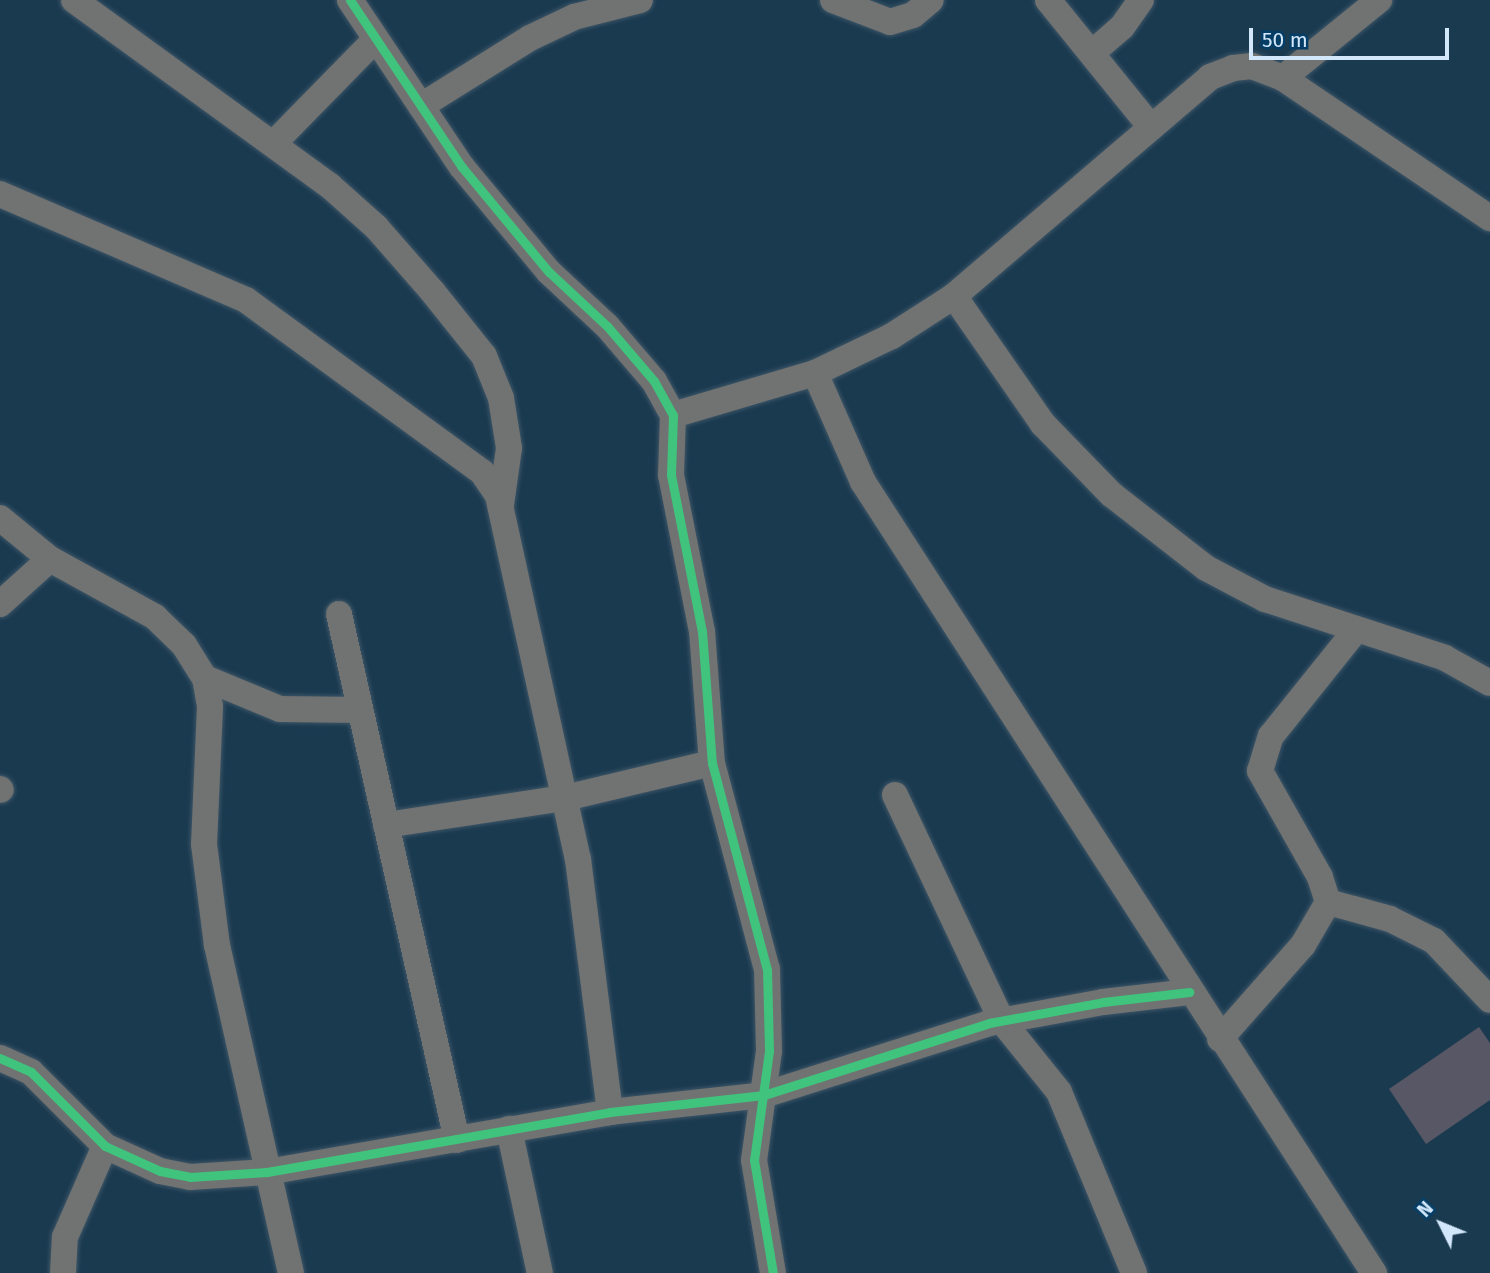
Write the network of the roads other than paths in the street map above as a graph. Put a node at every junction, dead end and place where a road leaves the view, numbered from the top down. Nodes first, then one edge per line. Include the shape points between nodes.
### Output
1 (74, 0) edge
2 (350, 0) edge
3 (640, 0) edge
4 (833, 0) edge
5 (931, 0) edge
6 (1048, 0) edge
7 (1140, 0) edge
8 (1379, 0) edge
9 (376, 39) junction
10 (1093, 52) junction
11 (1283, 78) junction
12 (421, 106) junction
13 (1152, 127) junction
14 (273, 144) junction
15 (0, 194) edge
16 (1490, 218) edge
17 (954, 296) junction
18 (814, 373) junction
19 (673, 415) junction
20 (501, 505) junction
21 (0, 518) edge
22 (50, 559) junction
23 (0, 604) edge
24 (339, 614) dead end
25 (1356, 630) junction
26 (205, 678) junction
27 (1490, 683) edge
28 (360, 710) junction
29 (712, 763) junction
30 (895, 796) dead end
31 (565, 798) junction
32 (386, 825) junction
33 (1328, 902) junction
34 (1189, 992) junction
35 (1490, 1000) edge
36 (1002, 1021) junction
37 (1220, 1039) junction
38 (0, 1058) edge
39 (764, 1095) junction
40 (610, 1112) junction
41 (509, 1129) junction
42 (457, 1140) junction
43 (105, 1146) junction
44 (267, 1172) junction
45 (63, 1273) edge
46 (291, 1273) edge
47 (540, 1273) edge
48 (773, 1273) edge
49 (1134, 1273) edge
50 (1374, 1273) edge

1 - 14 street
2 - 9 street
3 - 12 street via 574,17 530,37
4 - 5 street via 890,22 913,15
6 - 10 street
7 - 10 street via 1122,27
8 - 11 street
9 - 12 street
9 - 14 street
10 - 13 street
11 - 13 street via 1252,66 1233,68 1210,77
11 - 16 street
12 - 19 street via 462,167 549,272 607,326 654,381
13 - 17 street
14 - 20 street via 376,227 484,356 501,398 509,448
15 - 20 street via 246,300 481,472
17 - 18 street via 892,336
17 - 25 street via 1043,424 1111,494 1206,568 1265,600
18 - 19 street
18 - 34 street via 863,482
19 - 29 street via 671,475 702,631
20 - 31 street
21 - 22 street
22 - 23 street
22 - 26 street via 155,617 184,645
24 - 28 street
25 - 27 street via 1445,658
25 - 33 street via 1271,736 1260,771 1320,877
26 - 28 street via 280,709
26 - 44 street via 210,707 207,869 217,944
28 - 32 street
29 - 31 street
29 - 39 street via 767,969 769,1051
30 - 36 street
31 - 32 street
31 - 40 street via 578,859
32 - 42 street
33 - 35 street via 1390,919 1434,941
33 - 37 street via 1303,945
34 - 36 street
34 - 37 street
36 - 39 street
36 - 49 street via 1059,1092
37 - 50 street
38 - 43 street via 31,1072
39 - 40 street
39 - 48 street via 754,1160
40 - 41 street
41 - 42 street
41 - 47 street
42 - 44 street
43 - 44 street via 160,1171 190,1177
43 - 45 street via 65,1237
44 - 46 street

